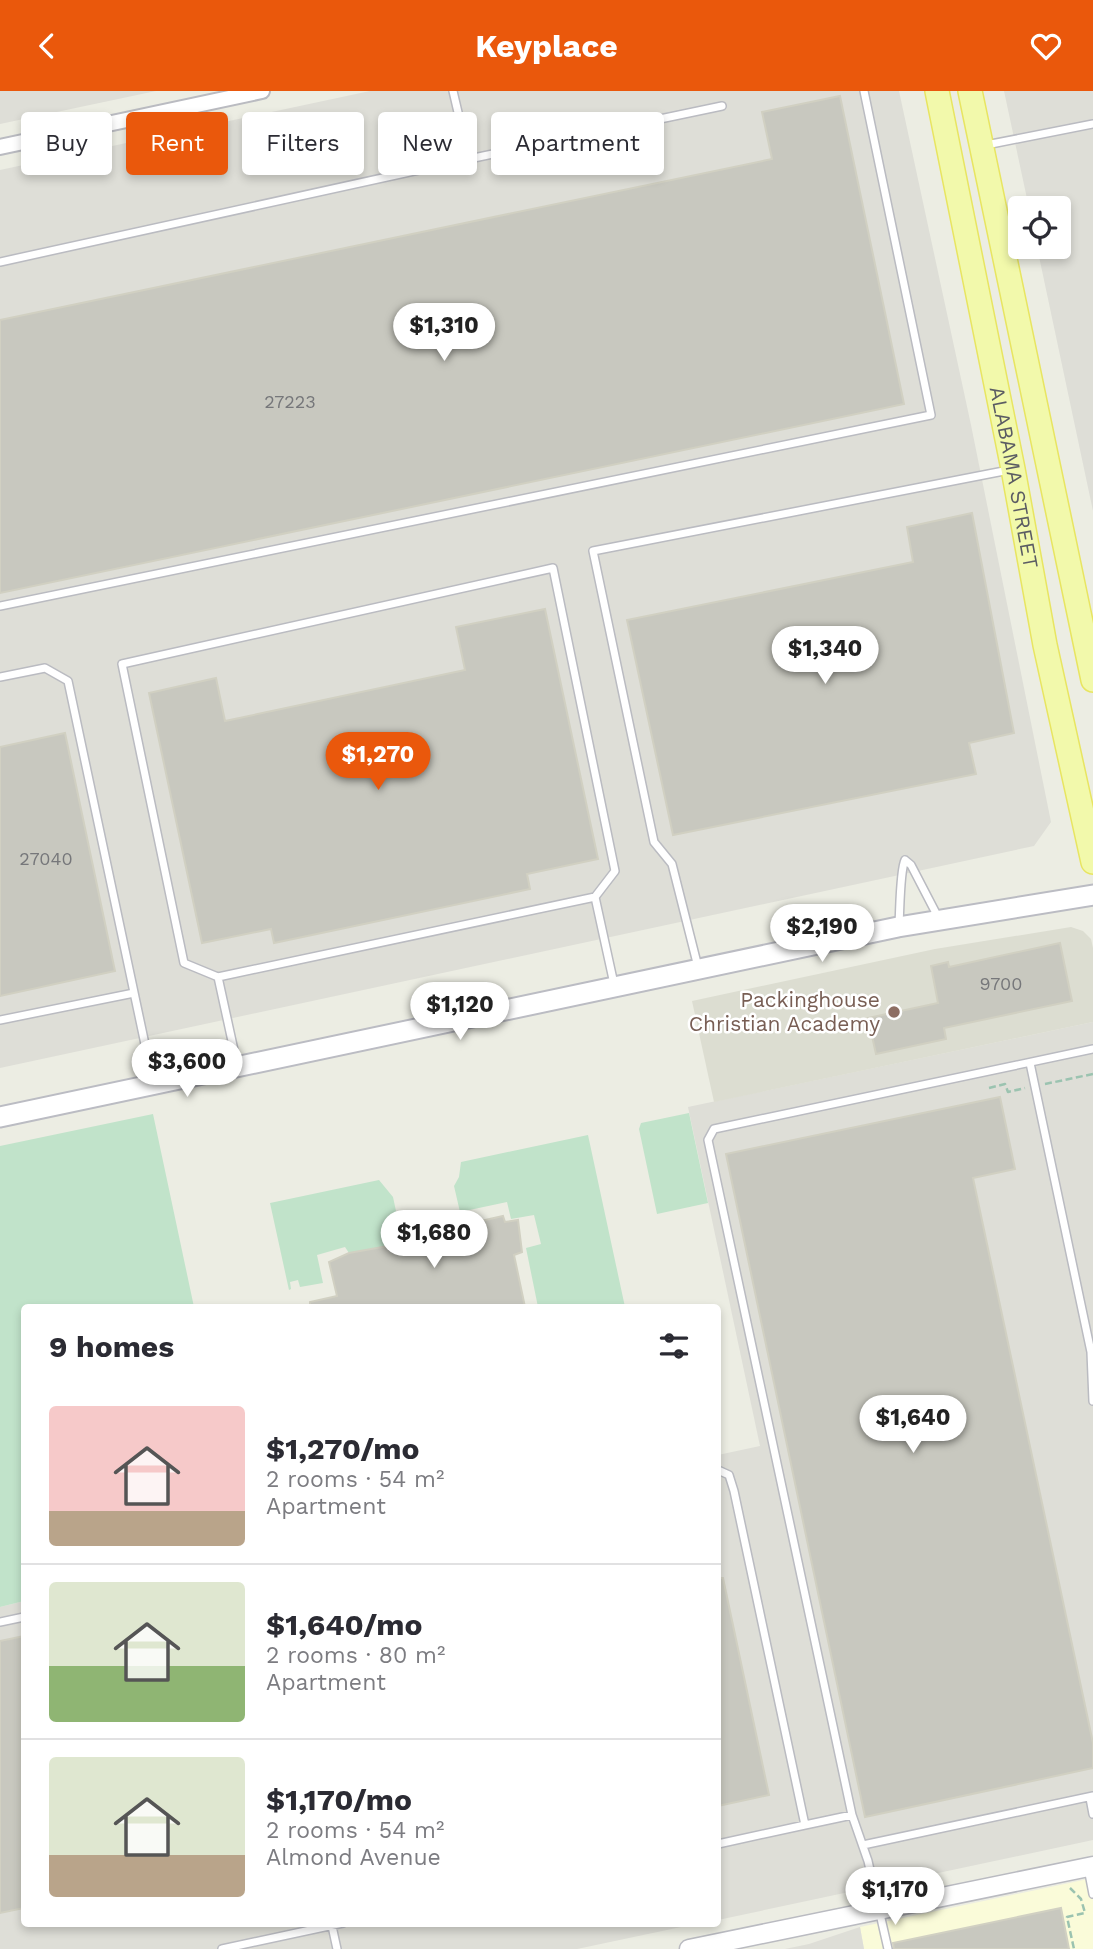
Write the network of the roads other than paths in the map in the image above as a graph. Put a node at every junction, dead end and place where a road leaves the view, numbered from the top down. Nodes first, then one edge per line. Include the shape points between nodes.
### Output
1 (262, 91) edge
2 (453, 91) edge
3 (864, 91) edge
4 (937, 91) edge
5 (970, 91) edge
6 (722, 106) dead end
7 (458, 112) edge
8 (1093, 124) edge
9 (982, 145) junction
10 (0, 147) edge
11 (477, 157) edge
12 (397, 175) edge
13 (0, 263) edge
14 (1013, 469) junction
15 (0, 606) edge
16 (0, 677) edge
17 (1093, 680) edge
18 (1093, 862) edge
19 (1093, 895) edge
20 (594, 897) junction
21 (940, 921) junction
22 (898, 927) junction
23 (699, 971) junction
24 (218, 977) junction
25 (615, 989) junction
26 (134, 993) junction
27 (0, 1020) edge
28 (1093, 1049) edge
29 (1030, 1063) junction
30 (238, 1068) junction
31 (153, 1086) junction
32 (0, 1117) edge
33 (1093, 1401) edge
34 (721, 1471) edge
35 (21, 1618) edge
36 (0, 1622) edge
37 (1091, 1797) edge
38 (1093, 1814) edge
39 (852, 1815) junction
40 (805, 1825) junction
41 (721, 1843) edge
42 (863, 1845) junction
43 (1090, 1867) edge
44 (1093, 1894) edge
45 (879, 1911) junction
46 (327, 1927) edge
47 (332, 1927) edge
48 (222, 1949) edge
49 (337, 1949) edge
50 (689, 1949) edge
51 (888, 1949) edge

1 - 10 street
2 - 7 lane
3 - 15 lane via 931,415
4 - 14 main road, ALABAMA STREET
5 - 9 main road, ALABAMA STREET
6 - 11 lane
8 - 9 lane
9 - 17 main road, ALABAMA STREET
12 - 13 lane
14 - 18 main road, ALABAMA STREET via 1045,645
14 - 23 lane via 593,551 654,842 672,864
16 - 26 lane via 45,668 68,681
19 - 21 main road
20 - 24 lane
20 - 24 lane via 615,871 553,568 122,664 184,963
20 - 25 lane
21 - 22 main road
21 - 22 lane via 905,860
22 - 23 main road
23 - 25 main road
24 - 30 lane
25 - 30 main road
26 - 27 lane
26 - 31 lane
28 - 29 lane
29 - 33 lane via 1091,1352
29 - 39 lane via 714,1129 708,1140
30 - 31 main road
31 - 32 main road
34 - 40 lane via 729,1475 734,1491
35 - 36 lane
37 - 38 lane
37 - 42 lane
39 - 40 lane
39 - 42 lane
40 - 41 lane
42 - 45 lane
43 - 44 lane
43 - 45 street
45 - 50 street
45 - 51 lane
46 - 48 lane
47 - 49 lane

